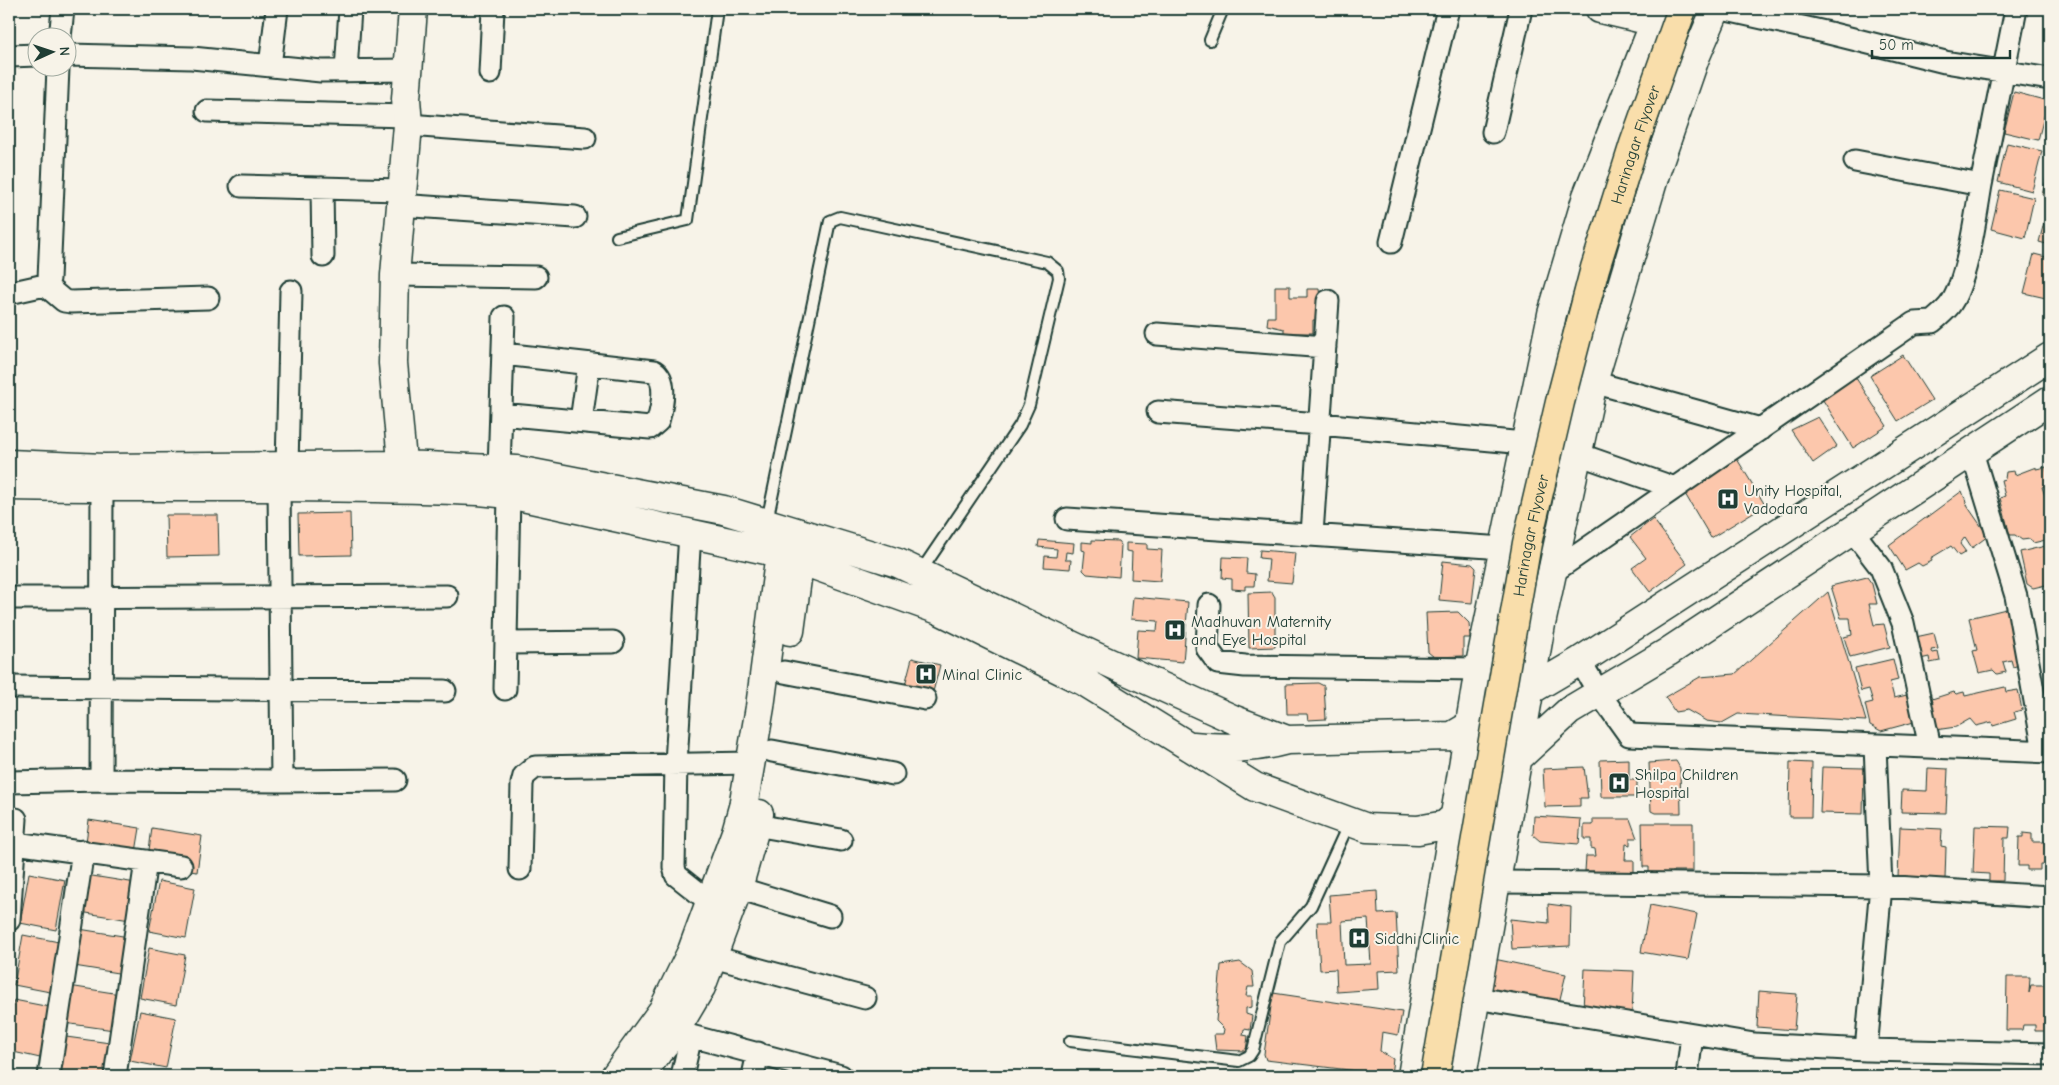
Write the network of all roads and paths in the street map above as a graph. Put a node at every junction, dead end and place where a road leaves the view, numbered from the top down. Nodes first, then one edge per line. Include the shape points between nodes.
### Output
1 (63, 9) edge
2 (277, 9) edge
3 (350, 9) edge
4 (412, 9) edge
5 (493, 9) edge
6 (717, 9) edge
7 (1223, 9) edge
8 (1448, 9) edge
9 (1521, 9) edge
10 (1600, 9) edge
11 (1682, 9) edge
12 (2016, 9) edge
13 (1663, 13) edge
14 (1713, 20) edge
15 (61, 28) edge
16 (1210, 40) dead end
17 (78, 55) edge
18 (9, 56) edge
19 (28, 56) edge
20 (270, 66) junction
21 (408, 70) junction
22 (346, 71) junction
23 (2002, 71) junction
24 (490, 73) dead end
25 (58, 78) edge
26 (2050, 79) edge
27 (207, 111) dead end
28 (408, 120) junction
29 (1493, 132) dead end
30 (585, 138) dead end
31 (1855, 161) dead end
32 (1981, 185) junction
33 (241, 186) dead end
34 (322, 188) junction
35 (400, 198) junction
36 (575, 217) dead end
37 (617, 237) dead end
38 (1391, 242) dead end
39 (323, 256) dead end
40 (395, 275) junction
41 (536, 277) dead end
42 (44, 285) junction
43 (291, 291) dead end
44 (9, 294) edge
45 (208, 298) dead end
46 (1328, 301) dead end
47 (504, 317) dead end
48 (1157, 334) dead end
49 (1325, 348) junction
50 (503, 354) junction
51 (2050, 358) edge
52 (589, 364) junction
53 (1593, 382) junction
54 (2050, 400) edge
55 (1158, 412) dead end
56 (501, 414) junction
57 (581, 421) junction
58 (1320, 424) junction
59 (1761, 428) junction
60 (1524, 444) junction
61 (1972, 452) junction
62 (1578, 454) junction
63 (9, 464) edge
64 (283, 476) junction
65 (404, 477) junction
66 (504, 482) junction
67 (9, 486) edge
68 (102, 488) junction
69 (1675, 488) junction
70 (1067, 519) dead end
71 (1852, 530) junction
72 (690, 534) junction
73 (1312, 534) junction
74 (787, 540) junction
75 (1504, 548) junction
76 (1553, 572) junction
77 (919, 573) junction
78 (447, 596) dead end
79 (280, 597) junction
80 (9, 598) edge
81 (101, 598) junction
82 (1209, 605) dead end
83 (613, 642) dead end
84 (507, 643) junction
85 (1092, 655) junction
86 (1580, 661) junction
87 (1479, 669) junction
88 (784, 672) junction
89 (1080, 679) junction
90 (9, 687) edge
91 (101, 688) junction
92 (281, 689) junction
93 (505, 689) dead end
94 (445, 690) dead end
95 (1529, 691) junction
96 (1599, 693) junction
97 (925, 699) dead end
98 (1471, 725) junction
99 (1287, 740) junction
100 (1188, 746) junction
101 (1875, 746) junction
102 (1930, 747) junction
103 (2047, 752) edge
104 (761, 757) junction
105 (1517, 759) junction
106 (676, 763) junction
107 (893, 774) dead end
108 (101, 780) junction
109 (395, 780) dead end
110 (282, 781) junction
111 (9, 782) edge
112 (1456, 815) junction
113 (9, 818) edge
114 (1350, 822) junction
115 (756, 825) junction
116 (841, 840) dead end
117 (15, 842) junction
118 (83, 851) junction
119 (146, 861) junction
120 (182, 866) dead end
121 (520, 869) dead end
122 (1496, 882) junction
123 (1881, 886) junction
124 (738, 888) junction
125 (2050, 897) edge
126 (710, 902) junction
127 (830, 916) dead end
128 (9, 920) edge
129 (713, 957) junction
130 (865, 998) dead end
131 (1476, 998) junction
132 (673, 1031) junction
133 (1692, 1034) junction
134 (1070, 1041) dead end
135 (1866, 1050) junction
136 (758, 1053) junction
137 (2050, 1054) edge
138 (831, 1075) edge
139 (49, 1076) edge
140 (115, 1076) edge
141 (615, 1076) edge
142 (639, 1076) edge
143 (682, 1076) edge
144 (753, 1076) edge
145 (1412, 1076) edge
146 (1435, 1076) edge
147 (1462, 1076) edge
148 (1687, 1076) edge

1 - 15 street
2 - 20 street
3 - 22 street
4 - 21 street
5 - 24 street
6 - 37 lane via 688,220
7 - 16 lane
8 - 38 street
9 - 29 street
10 - 13 street
11 - 146 main road, Harinagar Flyover, bridge via 1634,144 1595,268 1527,543
12 - 23 street
13 - 14 street
13 - 60 street via 1587,196 1552,314
14 - 23 street
14 - 53 street via 1656,171
17 - 20 street via 192,58
18 - 19 street
20 - 22 street
21 - 22 street
21 - 28 street
23 - 26 street
23 - 32 street
25 - 42 street via 49,280
27 - 28 street
28 - 30 street
28 - 35 street
31 - 32 street
32 - 59 street via 1971,243 1960,284 1950,304 1932,322 1914,322
33 - 34 street
34 - 35 street
34 - 39 street
35 - 36 street
35 - 40 street
40 - 41 street
40 - 65 street via 393,363
42 - 44 street
42 - 45 street via 64,301 71,302
43 - 64 street
46 - 49 street
47 - 50 street
48 - 49 street
49 - 58 street
50 - 52 street
50 - 56 street
51 - 86 street
52 - 57 street
52 - 57 street via 654,371 660,375 663,382 660,415 650,428
53 - 59 street
53 - 62 street
54 - 61 street
55 - 58 street
56 - 57 street
56 - 66 street
58 - 60 street
58 - 73 street
59 - 69 street
60 - 75 street
61 - 71 street
61 - 103 street via 2016,596
62 - 69 street
62 - 76 street
63 - 64 street
64 - 65 street
64 - 68 street
64 - 79 street
65 - 66 street
66 - 72 street
66 - 74 street via 528,471 724,510
66 - 84 street
67 - 68 street
68 - 81 street
69 - 76 street
70 - 73 street
71 - 96 street via 1668,652
71 - 102 street via 1881,568 1903,623
72 - 74 street
72 - 106 street
73 - 75 street
74 - 77 street via 887,559
74 - 77 lane via 830,221 840,217 1047,262 1058,272 1059,278 1029,405 1007,444
74 - 88 street
74 - 89 street
74 - 104 street via 763,689
75 - 87 street
76 - 95 street
77 - 85 street
78 - 79 street
79 - 81 street
79 - 92 street
80 - 81 street
81 - 91 street
82 - 87 street via 1207,648 1218,663
83 - 84 street
84 - 93 street
85 - 89 street
85 - 99 street
86 - 95 street
86 - 96 street
87 - 98 street
88 - 97 street
88 - 104 street
89 - 100 street
90 - 91 street
91 - 92 street
91 - 108 street
92 - 94 street
92 - 110 street
95 - 98 street
95 - 105 street
96 - 101 street via 1629,735
96 - 105 street via 1569,711
98 - 99 street via 1452,736
98 - 112 street
99 - 100 street via 1262,747 1233,749
100 - 114 street via 1255,787
101 - 102 street
101 - 123 street
102 - 103 street
104 - 106 street
104 - 107 street
104 - 115 street
104 - 126 street
105 - 112 street
105 - 122 street
106 - 121 street via 535,767 528,770 522,784
106 - 126 street via 675,872
108 - 110 street
108 - 111 street
109 - 110 street
112 - 114 street via 1445,825 1418,830 1367,828
112 - 145 street
113 - 117 street via 16,819
114 - 134 lane via 1311,906 1280,942 1250,1056 1239,1061
115 - 116 street
115 - 124 street
117 - 118 street
117 - 128 street
118 - 119 street
118 - 139 street
119 - 120 street
119 - 140 street
122 - 123 street
122 - 131 street
123 - 125 street
123 - 135 street
124 - 127 street
124 - 129 street
126 - 132 street via 692,951 664,1010
129 - 130 street
129 - 132 street via 697,995
131 - 133 street
131 - 147 street
132 - 136 street
132 - 141 street
132 - 142 street
132 - 143 street
133 - 135 street via 1754,1044
133 - 148 street
135 - 137 street
136 - 138 street
136 - 144 street

